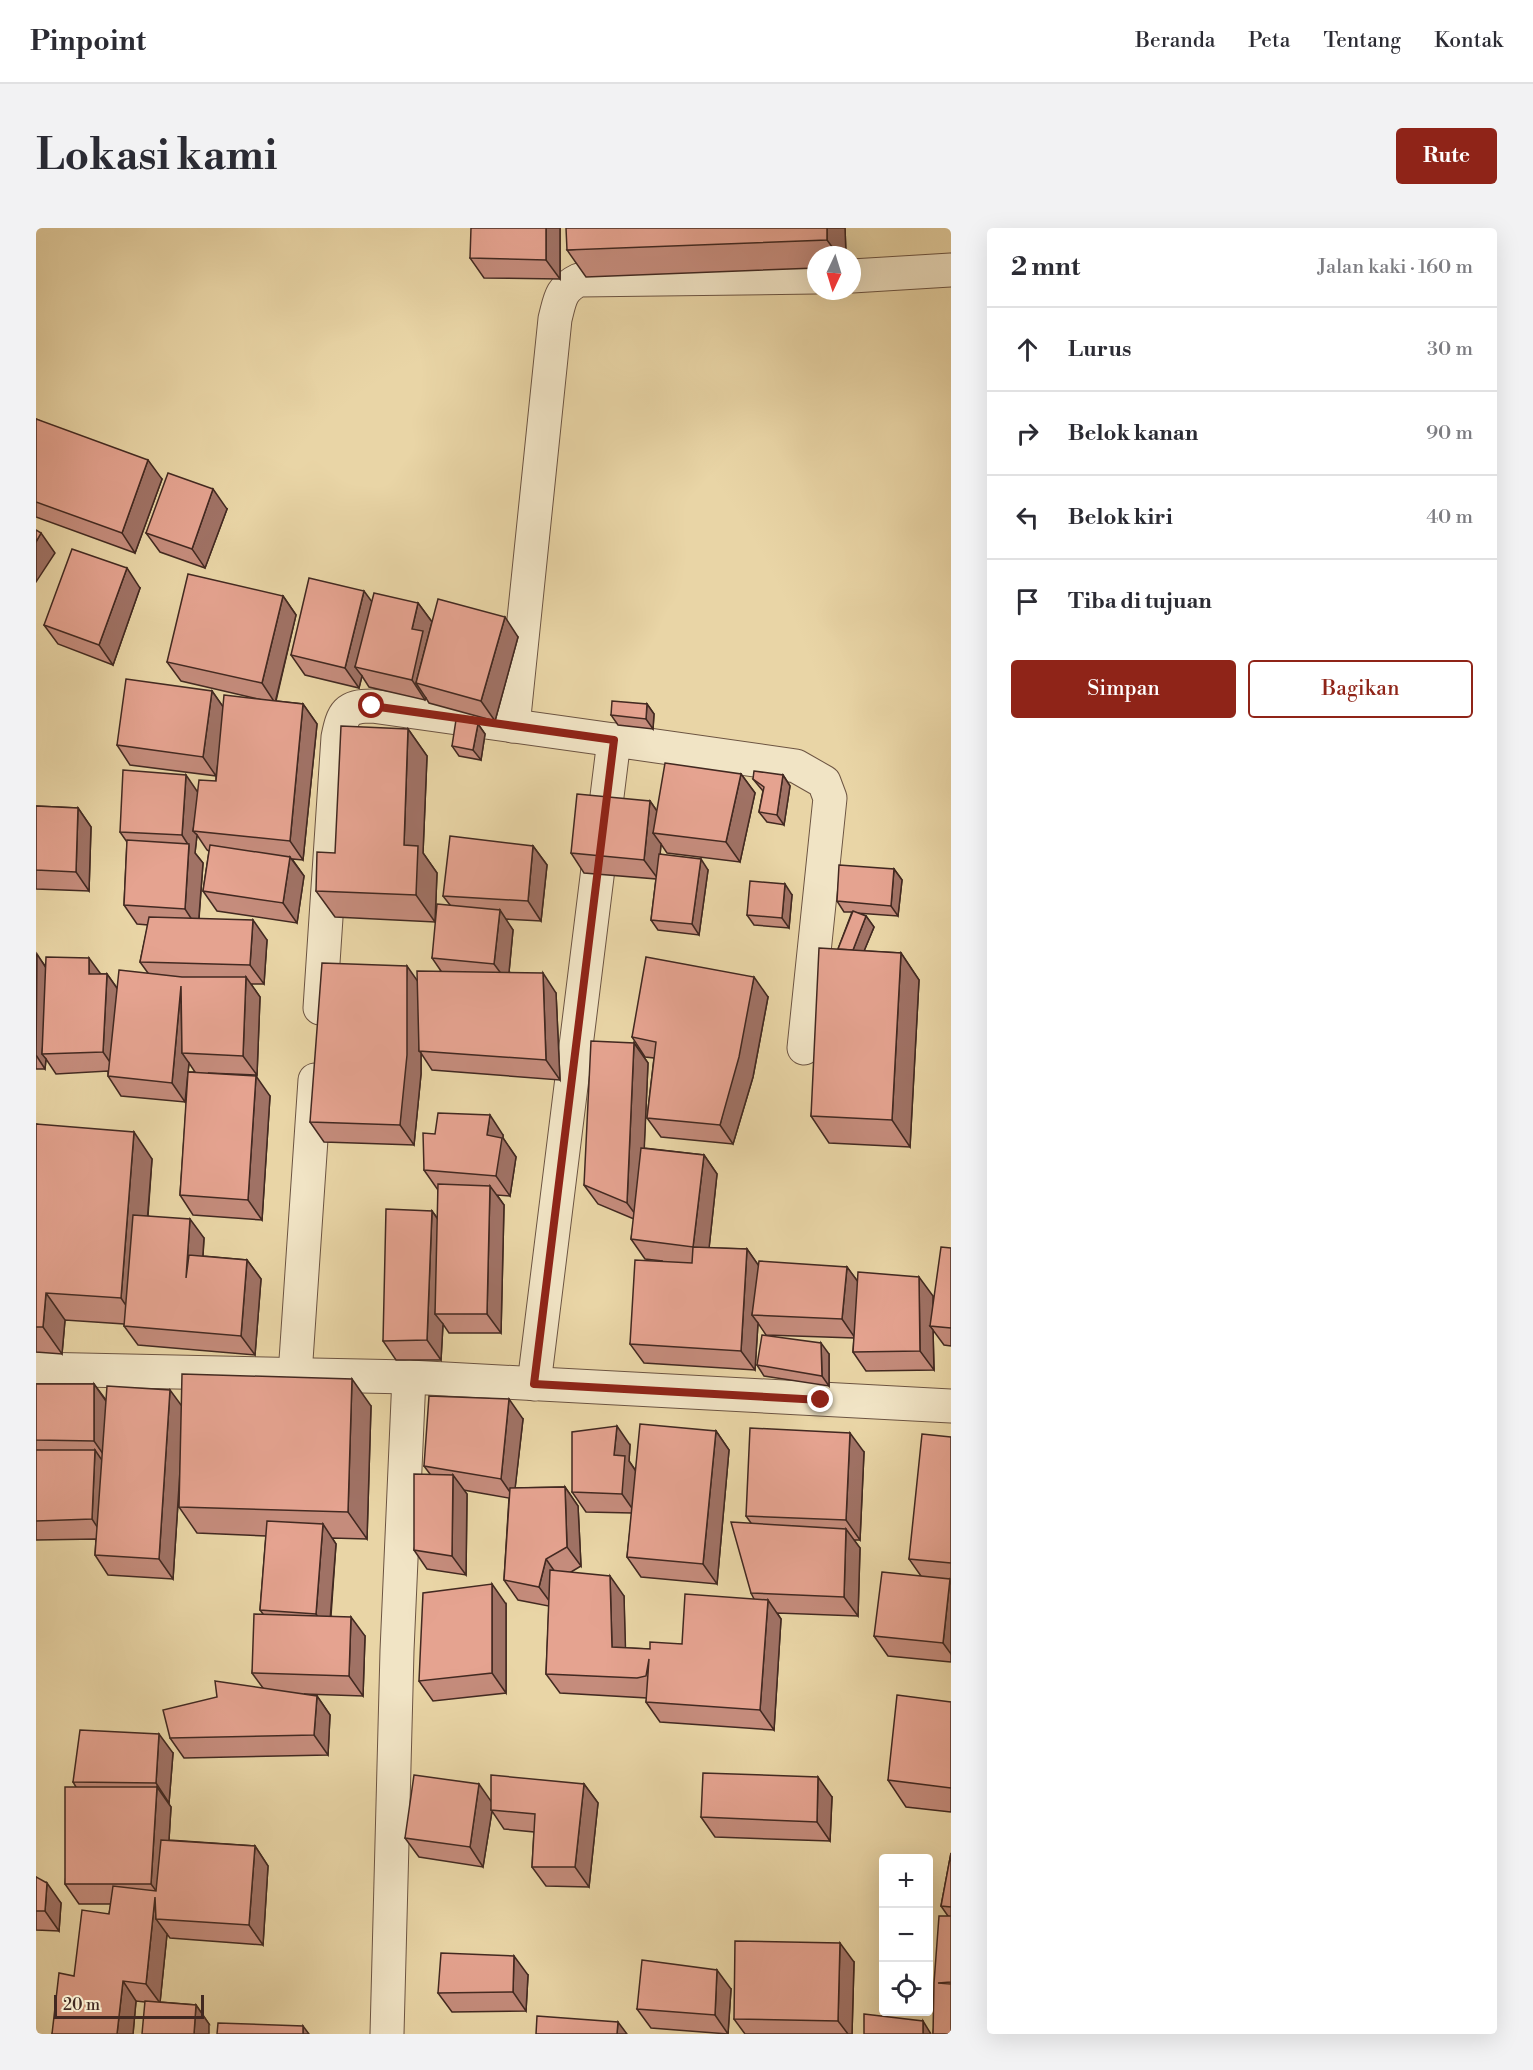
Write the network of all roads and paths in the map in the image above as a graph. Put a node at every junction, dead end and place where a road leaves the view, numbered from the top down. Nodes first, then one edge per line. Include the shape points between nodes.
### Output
1 (951, 270) edge
2 (861, 275) edge
3 (807, 277) edge
4 (513, 726) junction
5 (614, 740) junction
6 (804, 1048) dead end
7 (36, 1369) edge
8 (295, 1375) junction
9 (409, 1377) junction
10 (534, 1384) junction
11 (951, 1406) edge
12 (387, 2034) edge

1 - 2 street
3 - 4 street via 579,280 567,286 555,319
4 - 5 street
4 - 8 street via 372,706 357,706 342,718
5 - 6 street via 796,766 824,783 830,798
5 - 10 street
7 - 8 street
8 - 9 street
9 - 10 street
9 - 12 street
10 - 11 street

